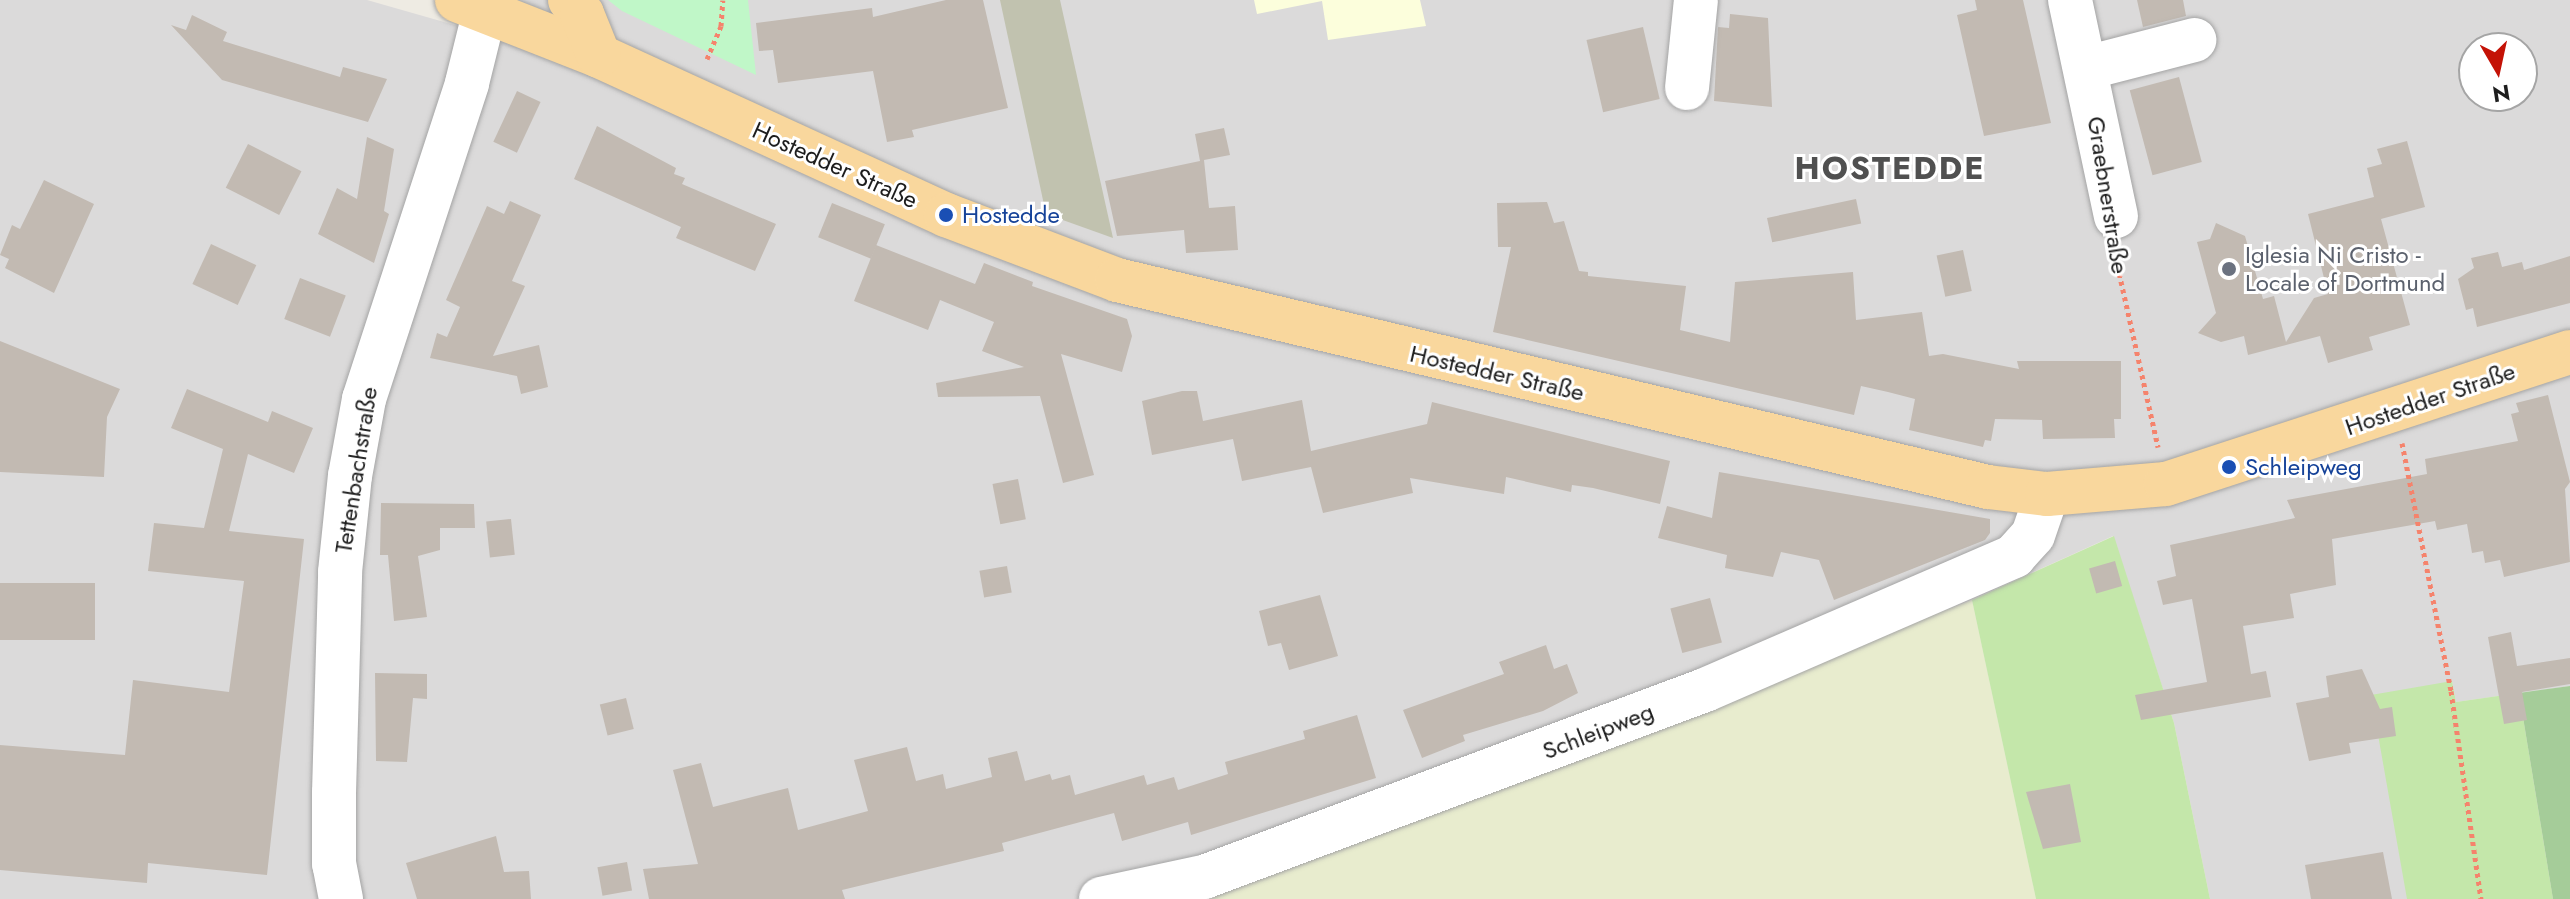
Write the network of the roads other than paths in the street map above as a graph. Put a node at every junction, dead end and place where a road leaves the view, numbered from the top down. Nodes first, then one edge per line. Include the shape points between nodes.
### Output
1 (570, 0) edge
2 (1696, 0) edge
3 (2070, 0) edge
4 (476, 3) edge
5 (2194, 40) dead end
6 (599, 56) junction
7 (2086, 68) junction
8 (1687, 88) dead end
9 (2116, 216) road end
10 (2570, 352) edge
11 (2047, 494) junction
12 (341, 899) edge
13 (1101, 899) edge

1 - 6 main road via 582,14
2 - 8 street
3 - 7 street, Graebnerstraße
4 - 6 main road, Hostedder Straße
4 - 12 street, Tettenbachstraße via 467,83 364,399 350,476 340,572 334,793
5 - 7 street
6 - 11 main road, Hostedder Straße via 946,215 1117,280 1876,463
7 - 9 street, Graebnerstraße
10 - 11 main road, Hostedder Straße via 2166,484
11 - 13 street, Schleipweg via 2033,535 2014,556 1719,684 1204,877

